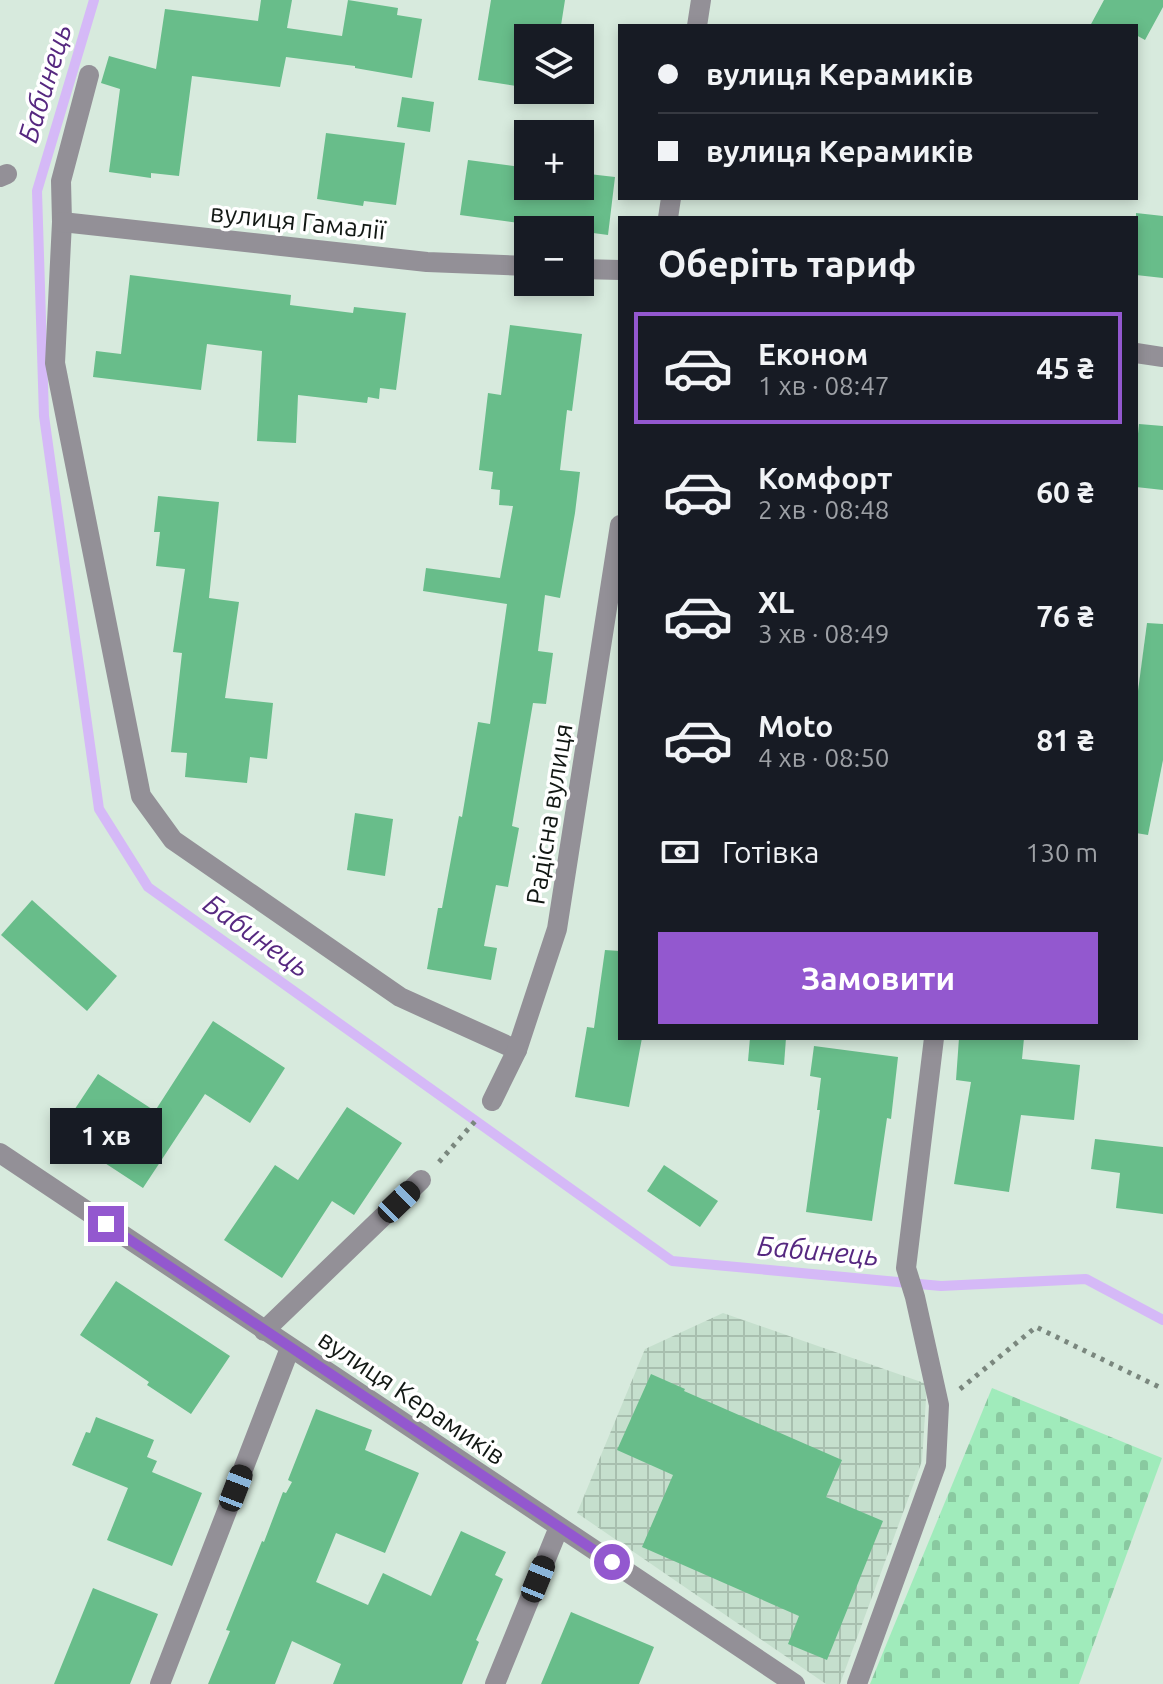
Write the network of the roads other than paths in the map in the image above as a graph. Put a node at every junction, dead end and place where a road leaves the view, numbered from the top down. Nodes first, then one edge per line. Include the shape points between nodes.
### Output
1 (701, 0) edge
2 (697, 24) edge
3 (89, 75) dead end
4 (62, 222) junction
5 (514, 265) edge
6 (594, 269) edge
7 (618, 270) edge
8 (1138, 353) edge
9 (1163, 357) edge
10 (618, 538) edge
11 (934, 1040) edge
12 (517, 1050) junction
13 (492, 1101) dead end
14 (0, 1153) edge
15 (421, 1180) road end
16 (264, 1331) junction
17 (290, 1348) junction
18 (559, 1527) junction
19 (160, 1684) edge
20 (495, 1684) edge
21 (795, 1684) edge
22 (857, 1684) edge

1 - 2 street
3 - 4 street via 61,181
4 - 5 street, вулиця Гамалії via 427,262
4 - 12 street via 55,363 141,796 173,840 400,997
6 - 7 street
8 - 9 street
10 - 12 street, Радісна вулиця via 557,929
11 - 22 street via 906,1268 939,1405 936,1465
12 - 13 street, Радісна вулиця
14 - 16 street, вулиця Керамиків
15 - 16 street
16 - 17 street, вулиця Керамиків
17 - 18 street, вулиця Керамиків
17 - 19 street
18 - 20 street
18 - 21 street, вулиця Керамиків

